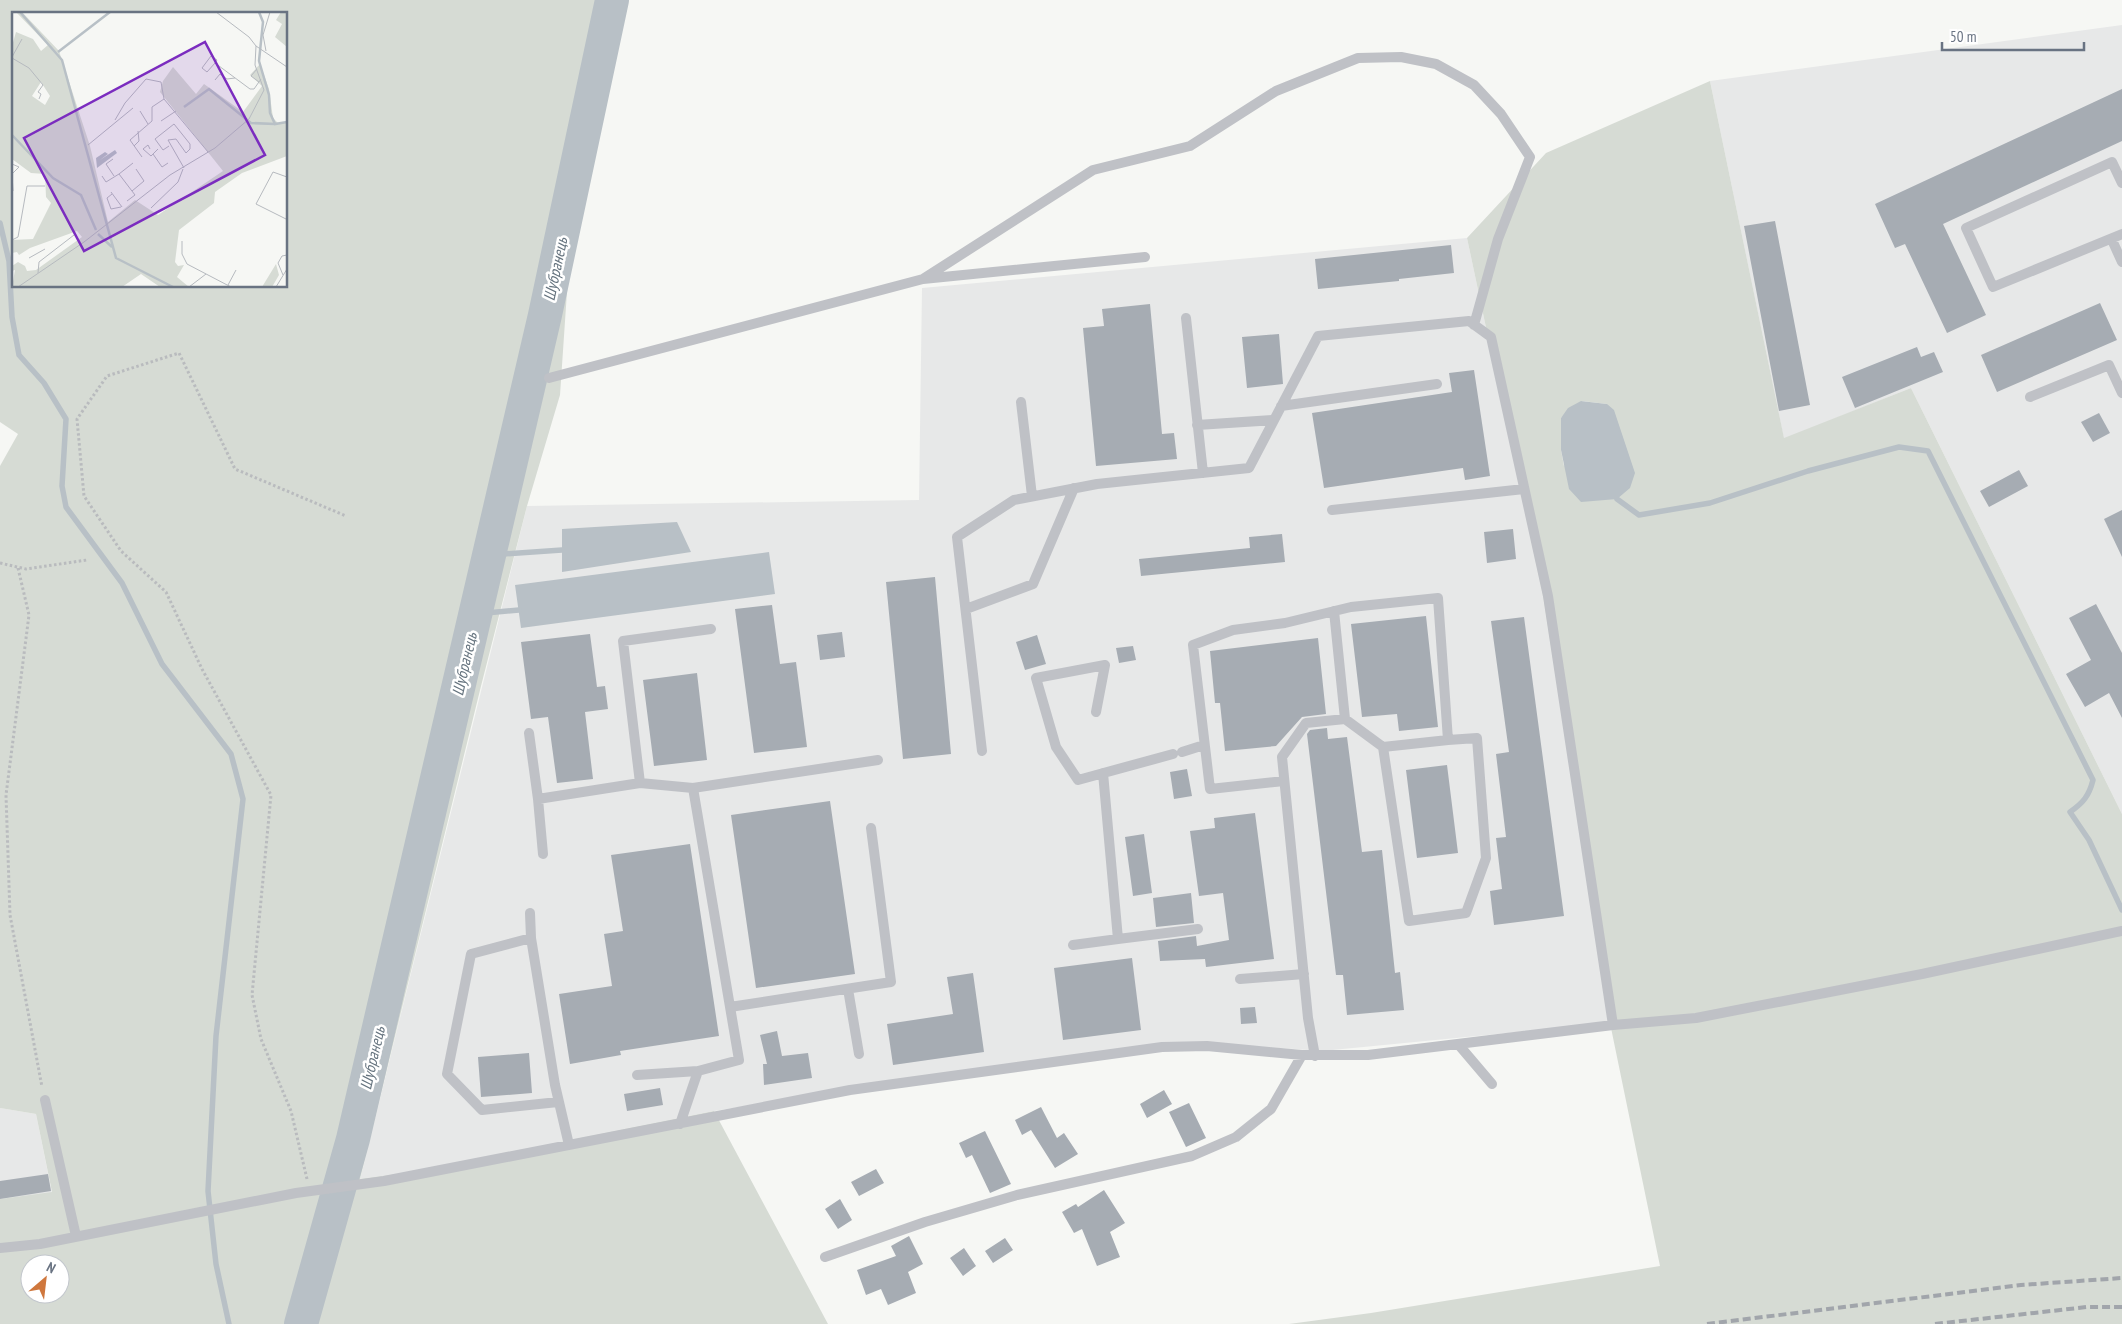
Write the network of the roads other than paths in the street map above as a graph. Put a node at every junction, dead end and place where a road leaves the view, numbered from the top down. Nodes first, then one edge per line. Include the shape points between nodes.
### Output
1 (2122, 183) edge
2 (2122, 234) edge
3 (2112, 240) junction
4 (1145, 257) dead end
5 (2122, 262) edge
6 (923, 279) junction
7 (1186, 318) dead end
8 (1474, 325) junction
9 (549, 378) dead end
10 (1437, 384) dead end
11 (2122, 393) edge
12 (2030, 397) dead end
13 (1021, 402) dead end
14 (1281, 406) junction
15 (1274, 420) junction
16 (1197, 424) junction
17 (1203, 473) junction
18 (1074, 488) junction
19 (1524, 489) junction
20 (1032, 496) junction
21 (1332, 510) dead end
22 (966, 609) junction
23 (1334, 611) junction
24 (712, 629) dead end
25 (1096, 712) dead end
26 (1345, 719) junction
27 (529, 733) dead end
28 (1448, 740) junction
29 (1204, 746) junction
30 (1383, 747) junction
31 (982, 751) dead end
32 (878, 760) dead end
33 (1103, 773) junction
34 (1284, 781) junction
35 (640, 782) junction
36 (693, 788) junction
37 (538, 799) junction
38 (872, 828) dead end
39 (542, 854) dead end
40 (530, 913) dead end
41 (1198, 929) dead end
42 (2122, 931) edge
43 (532, 938) junction
44 (1118, 940) junction
45 (1073, 945) dead end
46 (1304, 974) junction
47 (1240, 979) dead end
48 (848, 989) junction
49 (730, 1007) junction
50 (1613, 1025) junction
51 (1458, 1044) junction
52 (859, 1054) dead end
53 (1302, 1055) junction
54 (1315, 1056) junction
55 (698, 1072) junction
56 (637, 1075) dead end
57 (1492, 1084) dead end
58 (45, 1100) road end
59 (558, 1102) junction
60 (680, 1124) junction
61 (569, 1146) junction
62 (76, 1236) junction
63 (0, 1248) edge
64 (825, 1257) dead end

1 - 3 lane via 2112,162 1966,228 1993,287
2 - 3 lane
3 - 5 lane
4 - 6 lane
6 - 8 lane via 1093,170 1190,146 1276,91 1358,58 1401,56 1436,64 1474,85 1501,114 1530,157 1498,239
6 - 9 lane
7 - 16 lane
8 - 14 lane via 1469,321 1318,336
8 - 19 lane via 1491,337
10 - 14 lane
11 - 12 lane via 2109,365
13 - 20 lane
14 - 15 lane
15 - 16 lane
15 - 17 lane via 1249,468
16 - 17 lane
17 - 18 lane
18 - 20 lane
18 - 22 lane via 1033,584
19 - 21 lane
19 - 50 lane via 1548,596
20 - 22 lane via 1014,500 958,537
22 - 31 lane
23 - 26 lane
23 - 28 lane via 1438,598
23 - 29 lane via 1285,623 1232,630 1193,645
24 - 35 lane via 623,641
25 - 33 lane via 1105,665 1036,678 1056,747 1078,780
26 - 30 lane
26 - 34 lane via 1306,723 1282,756
27 - 37 lane
28 - 30 lane
28 - 30 lane via 1477,738 1486,858 1466,913 1409,921
29 - 33 lane
29 - 34 lane via 1210,789
32 - 36 lane
33 - 44 lane
34 - 46 lane
35 - 36 lane
35 - 37 lane
36 - 49 lane
37 - 39 lane
38 - 48 lane via 891,982
40 - 43 lane
41 - 44 lane
42 - 50 lane via 1696,1018
43 - 59 lane
43 - 59 lane via 471,954 447,1074 482,1110
44 - 45 lane
46 - 47 lane
46 - 54 lane
48 - 49 lane
48 - 52 lane
49 - 55 lane via 739,1060
50 - 51 lane
51 - 54 lane via 1368,1055
51 - 57 lane
53 - 54 lane
53 - 60 lane via 1207,1046 1162,1047 850,1090
53 - 64 lane via 1271,1109 1236,1137 1192,1156 1017,1195 925,1222
55 - 56 lane
55 - 60 lane
58 - 62 lane
59 - 61 lane
60 - 61 lane
61 - 62 lane via 384,1181 296,1193
62 - 63 lane

